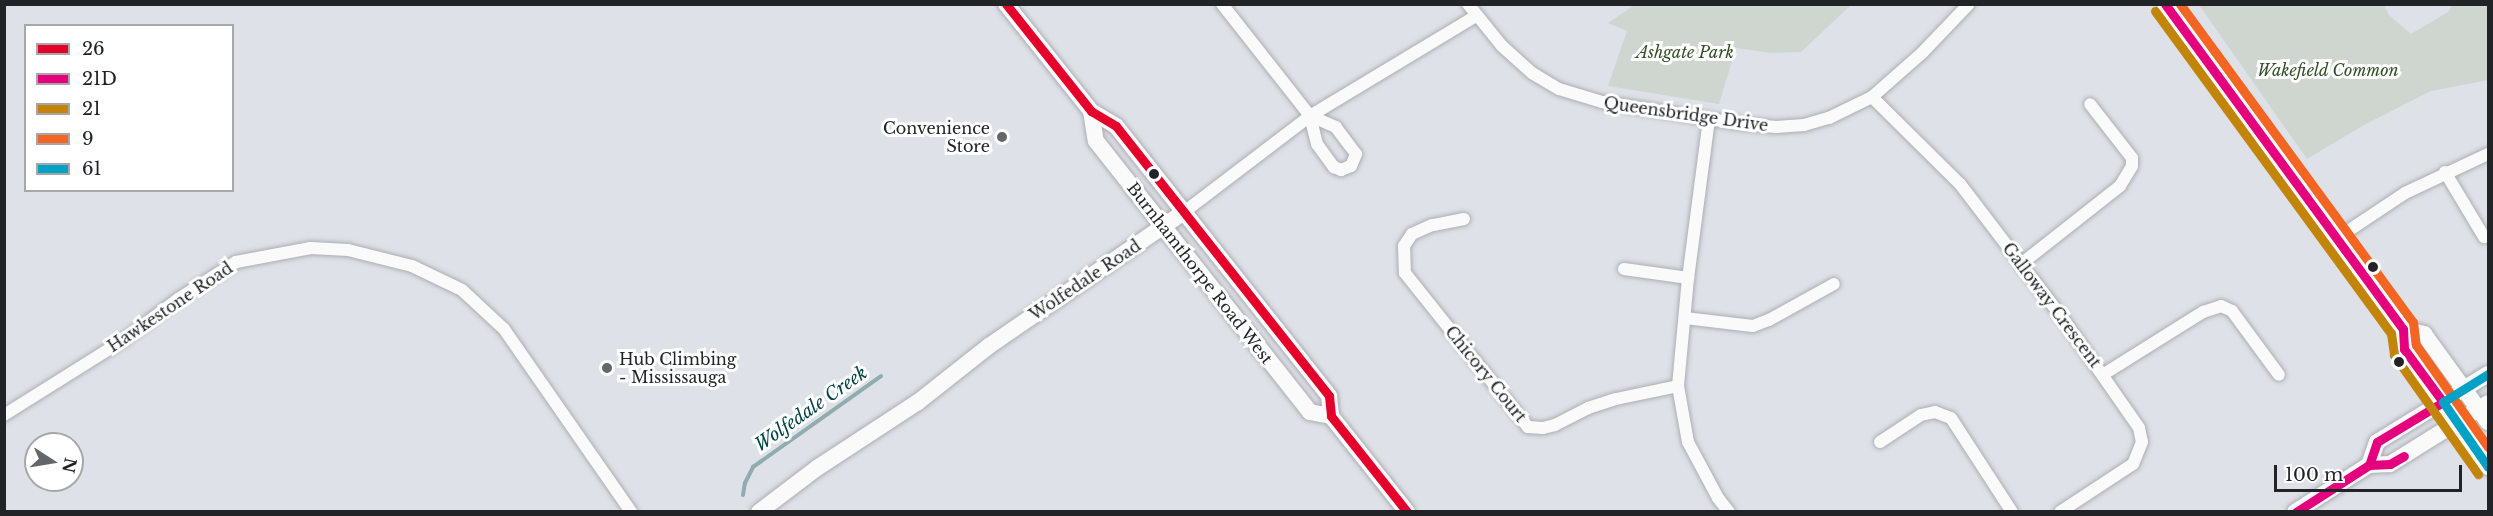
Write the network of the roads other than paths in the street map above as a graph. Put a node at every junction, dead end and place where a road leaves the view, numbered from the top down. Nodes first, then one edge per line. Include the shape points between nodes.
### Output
1 (1006, 4) edge
2 (1222, 4) edge
3 (1468, 4) edge
4 (1969, 4) edge
5 (2164, 4) edge
6 (1476, 16) junction
7 (1872, 97) junction
8 (2090, 104) dead end
9 (1091, 111) junction
10 (1310, 117) junction
11 (1709, 119) junction
12 (2488, 153) edge
13 (2445, 172) junction
14 (1184, 212) junction
15 (1464, 219) dead end
16 (1163, 226) junction
17 (2484, 237) dead end
18 (2336, 238) junction
19 (2021, 264) junction
20 (1624, 269) dead end
21 (1688, 278) junction
22 (1834, 284) dead end
23 (1685, 318) junction
24 (2403, 329) junction
25 (2104, 374) junction
26 (2488, 374) edge
27 (2279, 375) dead end
28 (1678, 386) junction
29 (2465, 389) junction
30 (2443, 402) junction
31 (2485, 412) edge
32 (4, 415) edge
33 (1331, 416) junction
34 (2456, 422) junction
35 (1880, 442) dead end
36 (2369, 465) junction
37 (2488, 467) edge
38 (631, 512) edge
39 (759, 512) edge
40 (1407, 512) edge
41 (1729, 512) edge
42 (2012, 512) edge
43 (2060, 512) edge
44 (2295, 512) edge

1 - 9 main road, Burnhamthorpe Road West
2 - 10 street
3 - 6 street, Queensbridge Drive
4 - 7 street, Queensbridge Drive
5 - 18 main road
6 - 10 street, Wolfedale Road
6 - 11 street, Queensbridge Drive via 1516,59 1560,89 1602,102
7 - 11 street, Queensbridge Drive via 1804,125 1776,127
7 - 19 street, Galloway Crescent via 1960,184
8 - 19 street via 2132,158 2132,166 2120,186
9 - 14 main road, Burnhamthorpe Road West via 1116,126
9 - 16 main road, Burnhamthorpe Road West via 1096,141
10 - 10 street via 1317,144 1334,167 1341,170 1352,166 1356,154 1335,127
10 - 14 street, Wolfedale Road
11 - 21 street
12 - 13 street
13 - 17 street
13 - 18 street
14 - 16 main road, Wolfedale Road
14 - 33 main road, Burnhamthorpe Road West via 1329,396
15 - 28 street, Chicory Court via 1432,225 1412,234 1404,246 1405,273 1528,427 1555,425 1616,399
16 - 33 main road, Burnhamthorpe Road West via 1310,412
16 - 39 main road, Wolfedale Road
18 - 24 main road
19 - 25 street, Galloway Crescent
20 - 21 street
21 - 23 street
22 - 23 street via 1753,326
23 - 28 street
24 - 29 main road via 2424,334
24 - 30 main road via 2404,349
25 - 27 street via 2203,312 2221,306 2232,310
25 - 43 street, Galloway Crescent via 2139,428 2142,442 2133,464
26 - 29 main road
28 - 41 street via 1688,442
29 - 30 main road
29 - 31 main road
30 - 34 main road
30 - 36 main road via 2377,442
31 - 34 main road
32 - 38 street, Hawkestone Road via 125,339 178,298 236,262 311,248 348,250 412,266 462,290 504,329
33 - 40 main road, Burnhamthorpe Road West
34 - 36 main road via 2390,464
34 - 37 main road
35 - 42 street via 1921,415 1935,412 1951,418
36 - 44 main road

